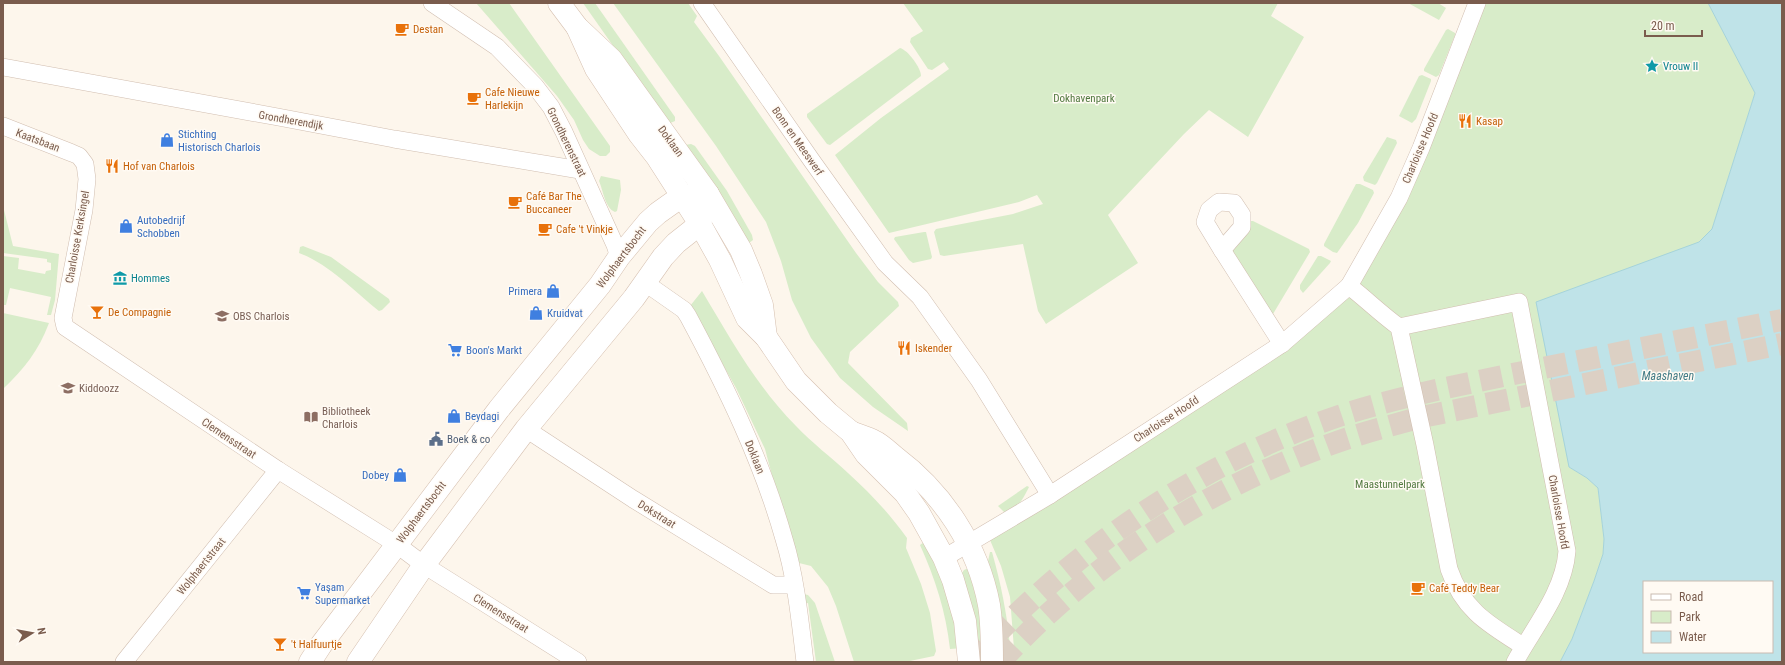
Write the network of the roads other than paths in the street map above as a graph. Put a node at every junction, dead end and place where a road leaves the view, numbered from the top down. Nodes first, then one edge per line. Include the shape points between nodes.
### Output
1 (432, 3) edge
2 (559, 3) edge
3 (702, 3) edge
4 (1477, 3) edge
5 (577, 27) junction
6 (3, 67) edge
7 (3, 126) edge
8 (72, 153) joint
9 (580, 170) junction
10 (708, 194) junction
11 (682, 196) junction
12 (700, 224) junction
13 (1222, 250) dead end
14 (619, 257) junction
15 (606, 276) junction
16 (1348, 286) junction
17 (639, 290) junction
18 (64, 322) joint
19 (1398, 327) junction
20 (766, 337) junction
21 (1282, 344) junction
22 (526, 428) junction
23 (851, 432) junction
24 (278, 470) junction
25 (1050, 495) junction
26 (969, 543) junction
27 (396, 544) junction
28 (944, 558) junction
29 (424, 565) junction
30 (794, 585) junction
31 (1523, 646) junction
32 (124, 662) edge
33 (310, 662) edge
34 (358, 662) edge
35 (578, 662) edge
36 (805, 662) edge
37 (969, 662) edge
38 (992, 662) edge
39 (1515, 662) edge

1 - 9 street, Grondherenstraat via 497,47 528,77 551,107
2 - 5 main road, Doklaan
3 - 25 street, Bonn en Meeswerf via 885,263 920,297 979,380
4 - 16 street, Charloisse Hoofd via 1399,198
5 - 10 main road, Doklaan via 611,59
5 - 11 main road, Doklaan via 596,69
6 - 9 street, Grondherendijk via 394,139
7 - 8 street, Kaatsbaan
8 - 18 street, Charloisse Kerksingel via 79,156 85,164 87,180
9 - 14 street, Grondherenstraat
10 - 11 main road
10 - 12 main road
10 - 20 main road, Doklaan via 741,250 751,274 762,305
11 - 12 main road, Doklaan
11 - 14 main road, Wolphaertsbocht via 653,218
12 - 17 main road via 676,243
12 - 20 main road, Doklaan via 747,318
13 - 21 street
14 - 15 main road, Wolphaertsbocht
15 - 17 main road via 617,278 628,288
15 - 27 main road, Wolphaertsbocht via 498,409
16 - 19 street
16 - 21 street, Charloisse Hoofd
17 - 22 main road
17 - 30 street, Doklaan via 684,310 707,350 742,427 776,513 785,540
18 - 24 street, Clemensstraat
19 - 31 street via 1454,583 1464,600 1484,619
19 - 31 street, Charloisse Hoofd via 1519,302 1567,551 1563,571 1552,599
20 - 23 main road, Doklaan via 796,381
21 - 25 street, Charloisse Hoofd
22 - 29 main road
22 - 30 street, Dokstraat via 633,499 774,585
23 - 26 main road, Doklaan via 874,441 910,468 941,501
23 - 28 main road, Doklaan via 866,454 905,493
24 - 27 street, Clemensstraat
24 - 32 street, Wolphaertstraat
25 - 26 street, Charloisse Hoofd
26 - 28 street, Charloisse Hoofd
26 - 38 main road, Doklaan via 981,574 989,606
27 - 29 street, Clemensstraat
27 - 33 main road, Wolphaertsbocht
28 - 37 main road, Doklaan via 960,603
29 - 34 main road
29 - 35 street, Clemensstraat
30 - 36 street, Doklaan
31 - 39 street, Charloisse Hoofd

